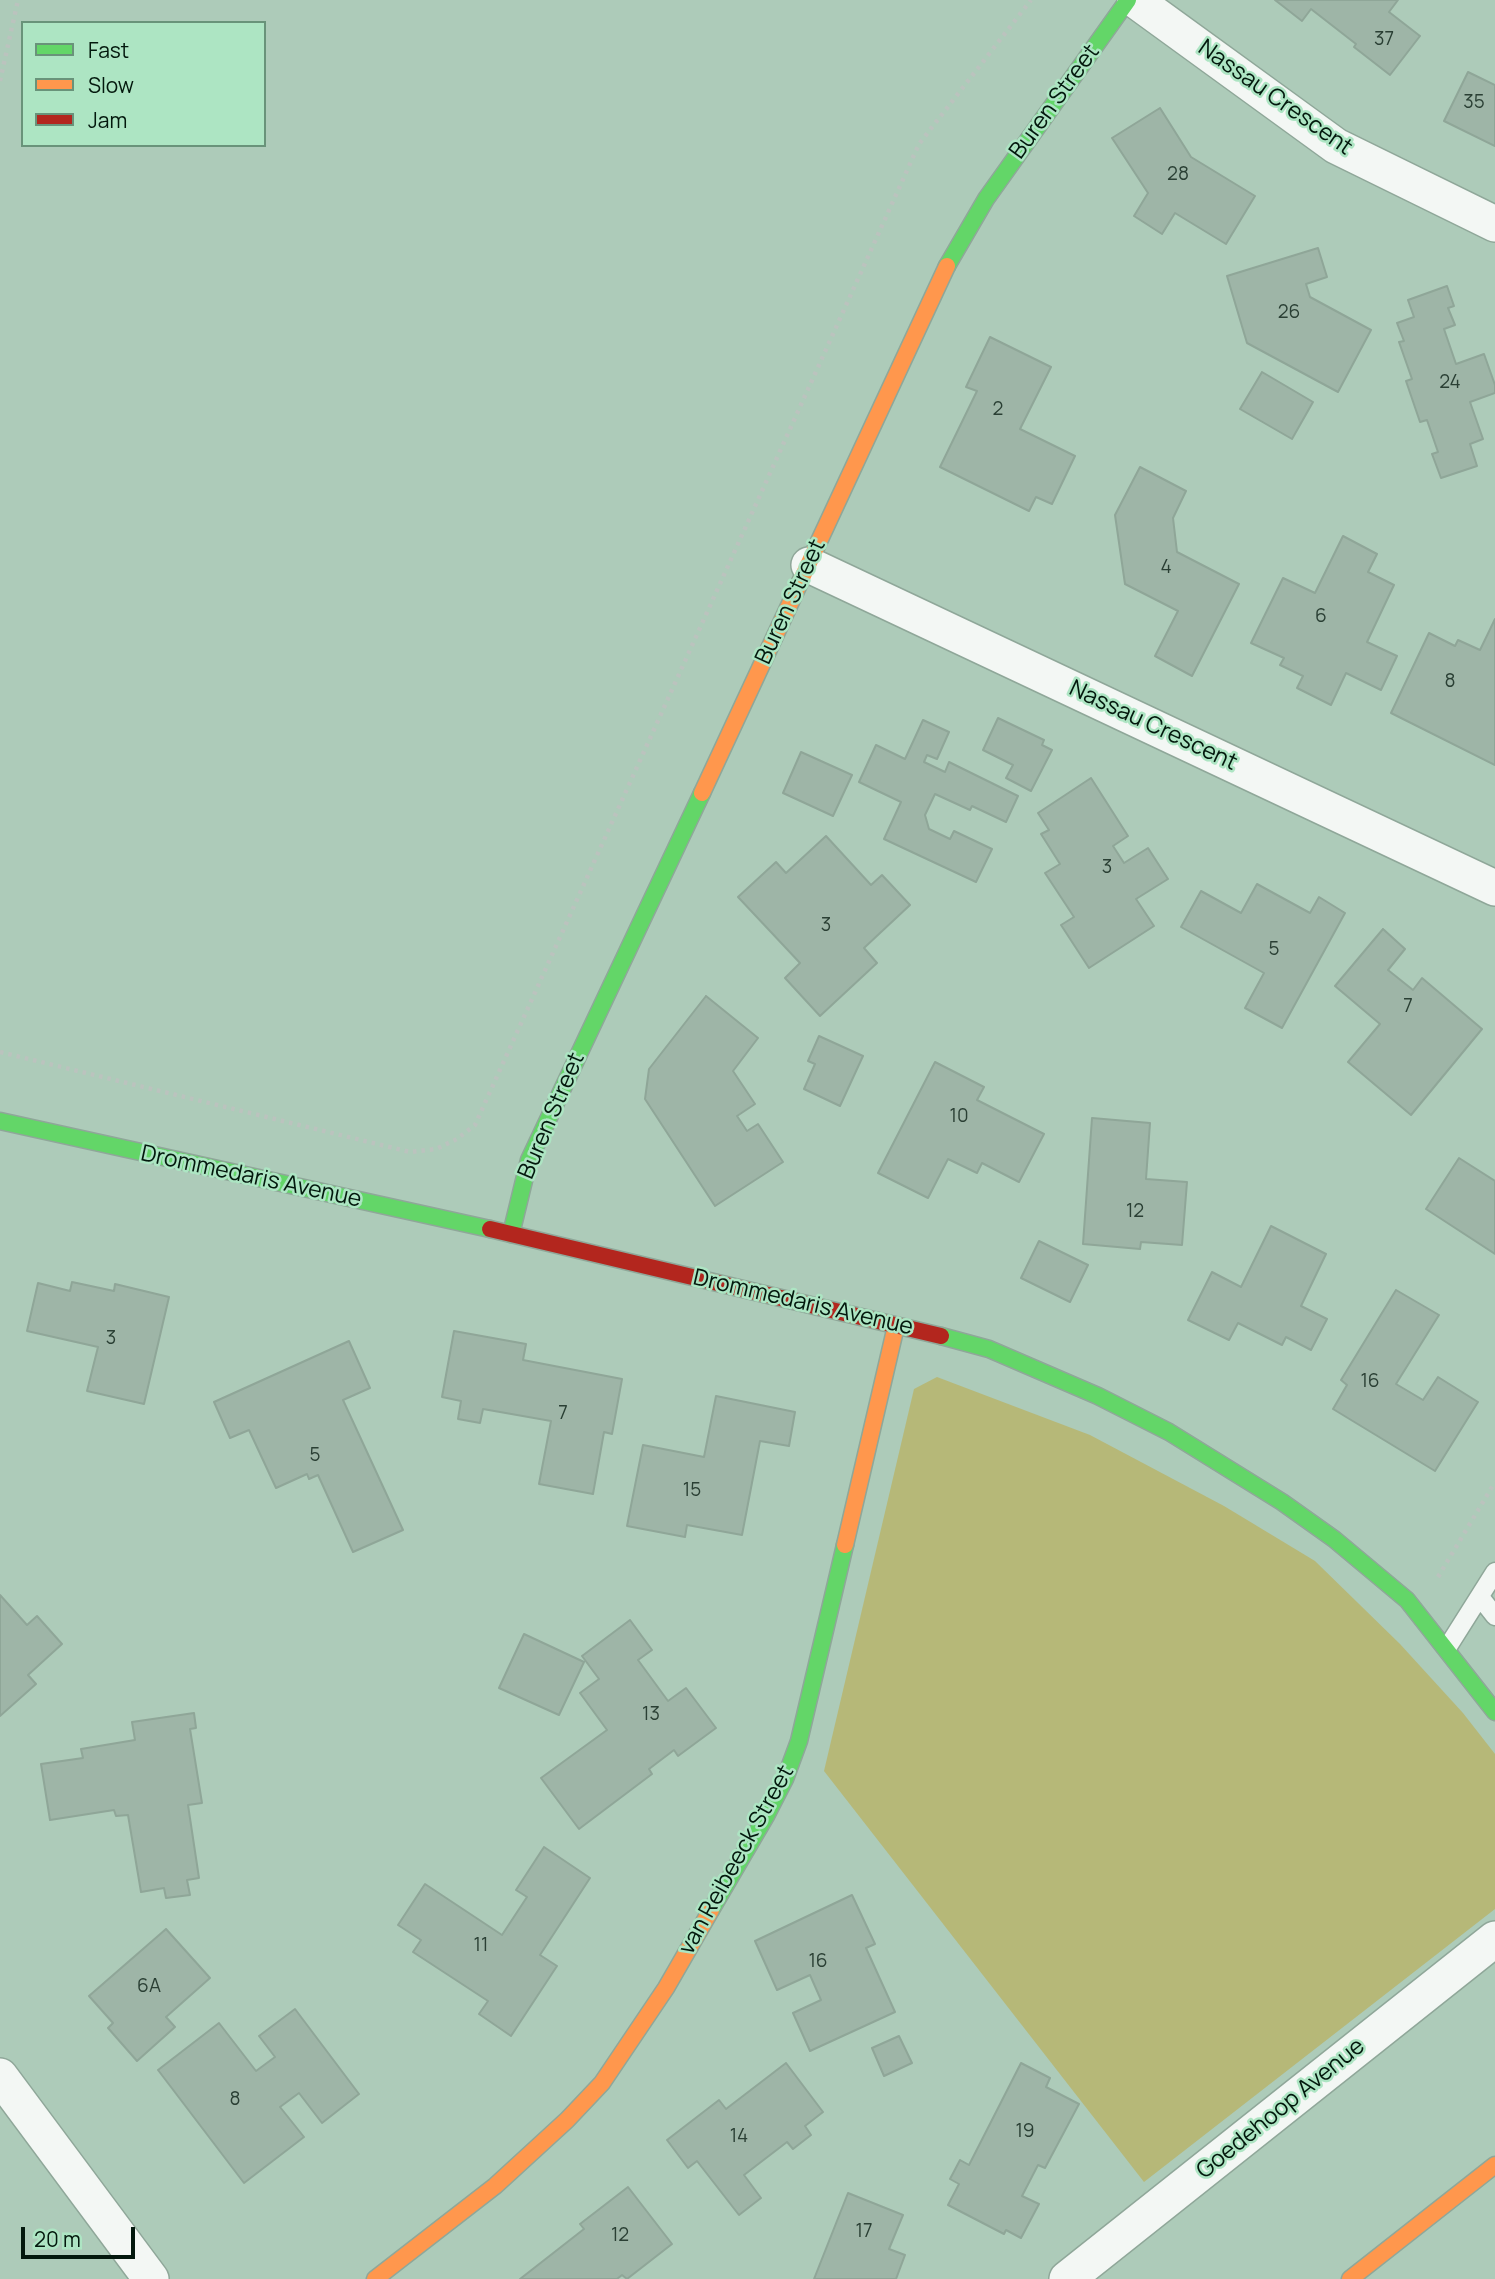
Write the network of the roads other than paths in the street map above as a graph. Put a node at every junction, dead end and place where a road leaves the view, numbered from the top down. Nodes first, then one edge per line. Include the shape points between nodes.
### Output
1 (1128, 0) edge
2 (1135, 0) edge
3 (1495, 224) edge
4 (809, 565) junction
5 (1495, 888) edge
6 (0, 1121) edge
7 (511, 1234) junction
8 (895, 1326) junction
9 (1495, 1572) edge
10 (1480, 1597) junction
11 (1495, 1616) edge
12 (1447, 1648) junction
13 (1495, 1712) edge
14 (1495, 1939) edge
15 (0, 2076) edge
16 (1495, 2165) edge
17 (151, 2279) edge
18 (375, 2279) edge
19 (1068, 2279) edge
20 (1350, 2279) edge

1 - 4 street, Buren Street via 986,199 941,275
2 - 3 street, Nassau Crescent via 1336,146
4 - 5 street, Nassau Crescent
4 - 7 street, Buren Street via 529,1160
6 - 7 street, Drommedaris Avenue
7 - 8 street, Drommedaris Avenue
8 - 12 street, Drommedaris Avenue via 989,1349 1169,1432 1303,1516 1377,1573 1407,1600
8 - 18 street, van Reibeeck Street via 799,1741 766,1816 666,1988 602,2083 495,2186
9 - 10 lane
10 - 11 lane
10 - 12 lane
12 - 13 street, Drommedaris Avenue
14 - 19 street, Goedehoop Avenue
15 - 17 street
16 - 20 street

